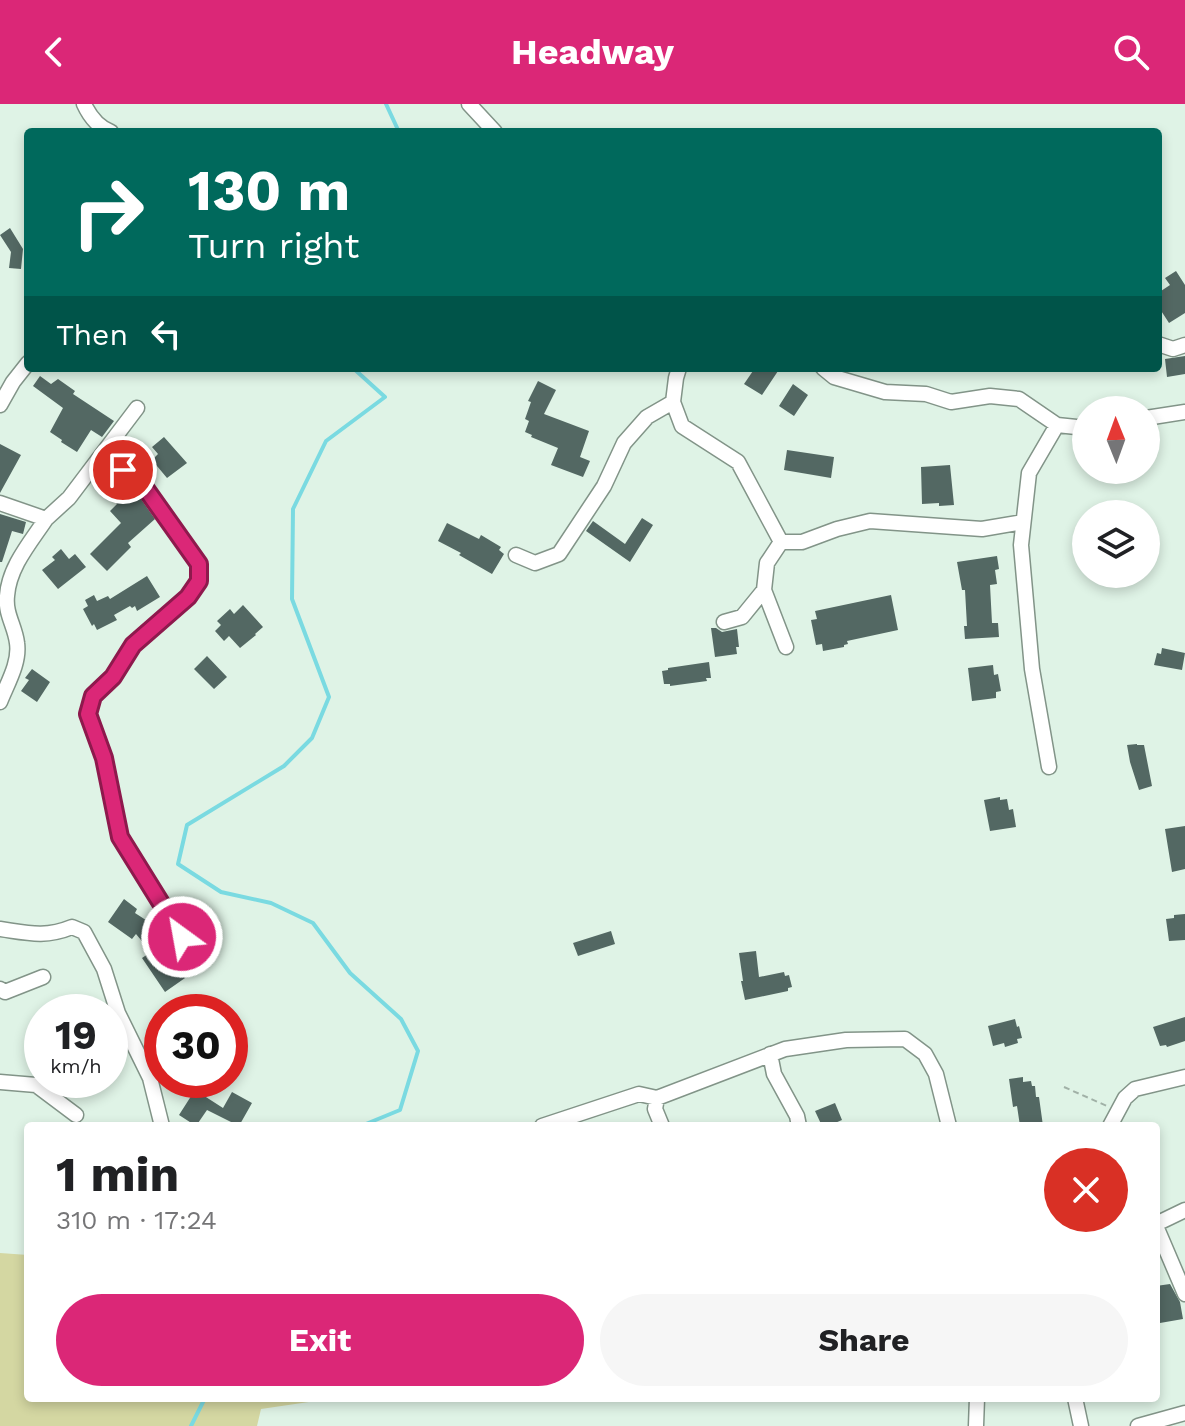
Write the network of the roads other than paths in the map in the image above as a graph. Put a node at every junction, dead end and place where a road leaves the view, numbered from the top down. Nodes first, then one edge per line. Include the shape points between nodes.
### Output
1 (84, 104) edge
2 (469, 104) edge
3 (102, 128) edge
4 (491, 128) edge
5 (1162, 345) edge
6 (1185, 345) edge
7 (24, 368) edge
8 (678, 372) edge
9 (828, 372) edge
10 (673, 402) junction
11 (0, 405) edge
12 (137, 408) dead end
13 (1185, 412) edge
14 (1160, 416) edge
15 (1057, 425) junction
16 (1072, 427) edge
17 (103, 455) junction
18 (0, 503) edge
19 (46, 519) junction
20 (1023, 522) junction
21 (781, 542) junction
22 (516, 555) dead end
23 (764, 590) junction
24 (724, 622) dead end
25 (786, 647) dead end
26 (0, 702) edge
27 (1049, 767) dead end
28 (0, 929) edge
29 (182, 937) dead end
30 (43, 977) dead end
31 (0, 989) edge
32 (770, 1054) junction
33 (1185, 1077) edge
34 (0, 1082) edge
35 (657, 1098) junction
36 (76, 1115) dead end
37 (161, 1122) edge
38 (554, 1122) edge
39 (660, 1122) edge
40 (798, 1122) edge
41 (948, 1122) edge
42 (1112, 1122) edge
43 (1185, 1210) edge
44 (1160, 1223) edge
45 (1160, 1235) edge
46 (1185, 1294) edge
47 (977, 1402) edge
48 (1076, 1402) edge
49 (1185, 1413) edge
50 (976, 1426) edge
51 (1081, 1426) edge
52 (1138, 1426) edge

1 - 3 street
2 - 4 street
5 - 6 street
7 - 11 street
8 - 10 street
9 - 15 street via 885,392 926,394 951,402 990,396 1019,399
10 - 21 street via 682,426 738,462
10 - 22 street via 647,417 624,443 604,486 559,554 535,563
12 - 17 street
13 - 14 street
15 - 16 street
15 - 20 street via 1029,473
17 - 19 street
17 - 29 street via 143,485 199,564 199,581 188,597 133,645 113,677 93,696 88,714 104,758 120,837
18 - 19 street
19 - 26 street via 12,574 7,593 17,652
20 - 21 street via 982,529 870,521 802,542
20 - 27 street via 1032,669
21 - 23 street via 767,563
23 - 24 street via 742,617
23 - 25 street
28 - 37 street via 55,934 72,927 84,932 150,1078
30 - 31 street via 5,992
32 - 35 street
32 - 40 street
32 - 41 street via 846,1040 905,1039 931,1064
33 - 42 street via 1135,1089
34 - 36 street via 36,1085
35 - 38 street via 639,1094
35 - 39 street
43 - 44 street
45 - 46 street
47 - 50 street
48 - 51 street
49 - 52 street

